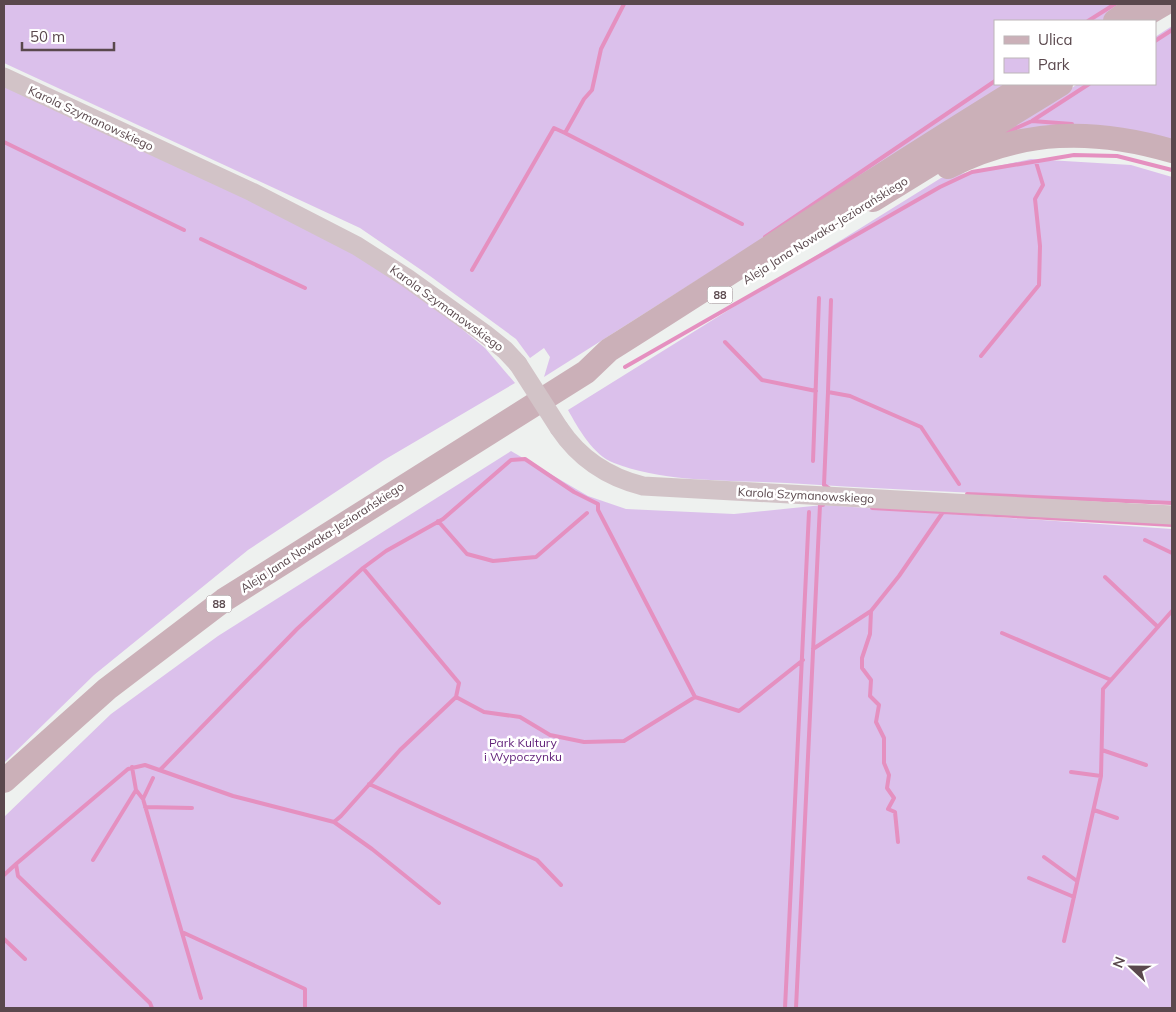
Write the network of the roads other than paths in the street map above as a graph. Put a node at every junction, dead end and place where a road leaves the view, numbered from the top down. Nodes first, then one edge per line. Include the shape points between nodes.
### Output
1 (1139, 4) edge
2 (1164, 4) edge
3 (1172, 15) edge
4 (1116, 20) edge
5 (1137, 20) edge
6 (1156, 25) edge
7 (4, 78) edge
8 (1025, 85) edge
9 (1059, 85) edge
10 (1172, 151) edge
11 (851, 213) junction
12 (586, 372) junction
13 (1172, 515) edge
14 (4, 781) edge

1 - 4 main road
2 - 5 main road
3 - 6 main road
7 - 13 street, Karola Szymanowskiego, bridge via 252,192 350,242 407,278 505,350 518,364 574,449 619,479 643,486
8 - 12 main road, Aleja Jana Nowaka-Jeziorańskiego / 88 via 609,350
9 - 11 main road, Aleja Jana Nowaka-Jeziorańskiego / 88
10 - 11 main road via 1105,136 1032,139 960,161
11 - 12 main road, Aleja Jana Nowaka-Jeziorańskiego / 88 via 614,362
12 - 14 main road, Aleja Jana Nowaka-Jeziorańskiego / 88 via 224,600 107,689

